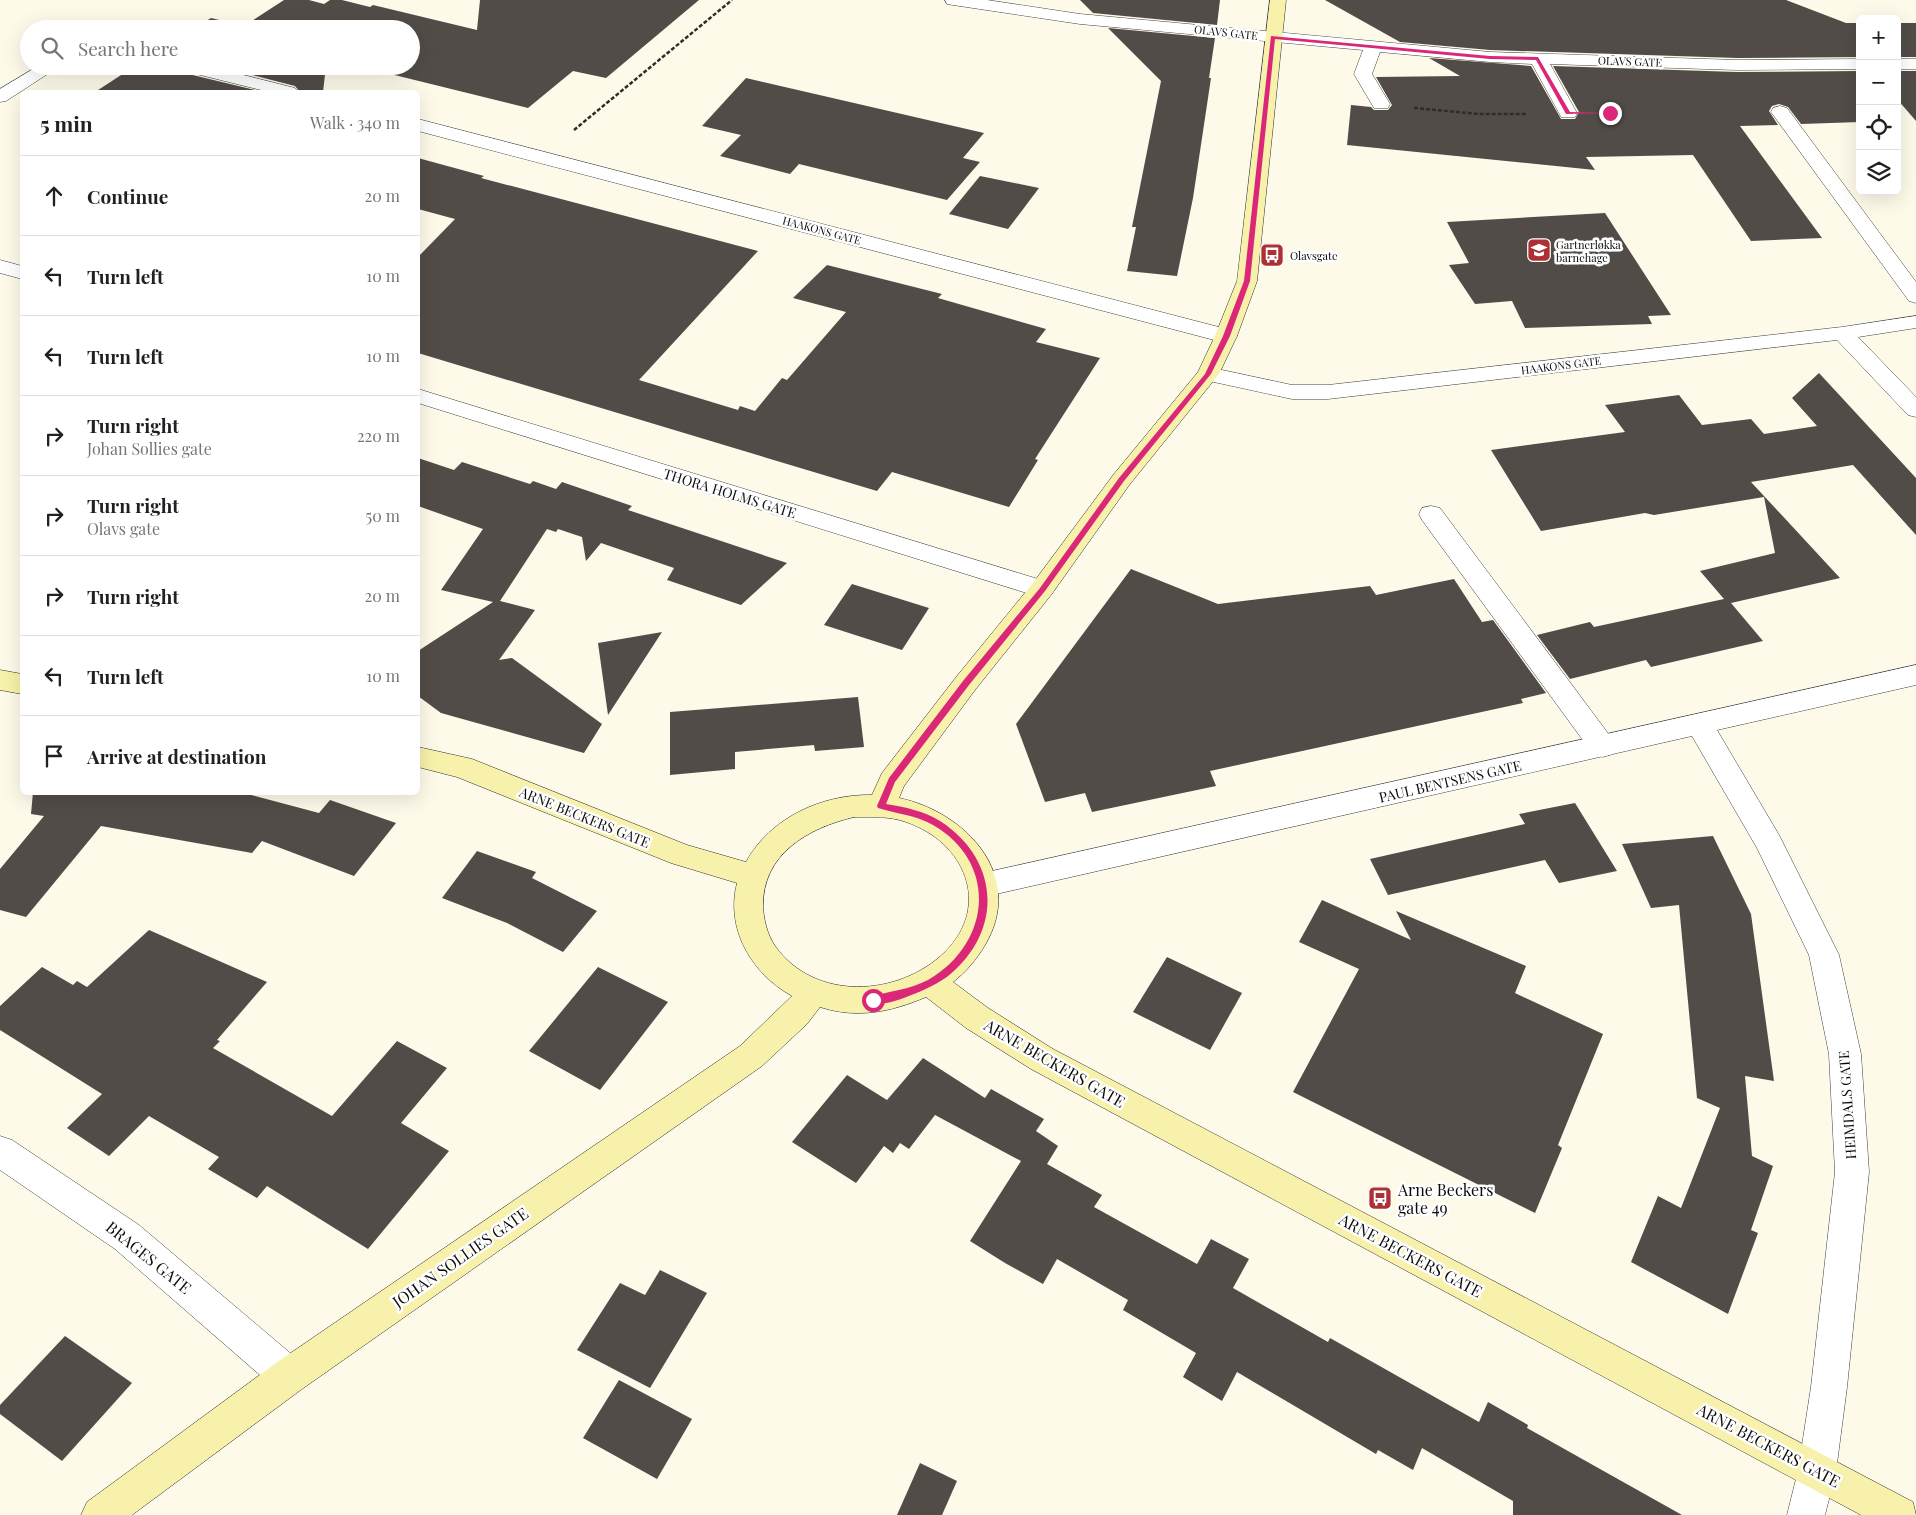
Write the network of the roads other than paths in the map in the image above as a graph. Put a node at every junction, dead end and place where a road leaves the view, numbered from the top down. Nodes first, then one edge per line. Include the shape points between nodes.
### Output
1 (953, 0) edge
2 (1278, 0) edge
3 (1272, 37) junction
4 (1373, 46) junction
5 (1538, 59) junction
6 (1856, 64) edge
7 (1901, 64) edge
8 (1916, 64) edge
9 (37, 75) edge
10 (222, 75) edge
11 (281, 90) edge
12 (0, 98) edge
13 (1381, 104) road end
14 (1780, 112) dead end
15 (1568, 113) road end
16 (420, 126) edge
17 (0, 266) edge
18 (20, 272) edge
19 (1916, 297) edge
20 (1916, 322) edge
21 (1842, 333) junction
22 (1226, 336) junction
23 (1208, 374) junction
24 (420, 397) edge
25 (1916, 410) edge
26 (1431, 514) dead end
27 (1042, 590) junction
28 (1916, 675) edge
29 (0, 680) edge
30 (20, 684) edge
31 (1700, 725) junction
32 (1603, 746) junction
33 (420, 758) edge
34 (881, 806) junction
35 (753, 876) junction
36 (983, 885) junction
37 (931, 983) junction
38 (812, 992) junction
39 (0, 1151) edge
40 (289, 1376) junction
41 (1817, 1471) junction
42 (100, 1515) edge
43 (1806, 1515) edge
44 (1900, 1515) edge

1 - 3 street, OLAVS GATE via 1080,19
2 - 3 main road
3 - 4 street, OLAVS GATE
3 - 22 main road via 1247,281
4 - 5 street, OLAVS GATE
4 - 13 street via 1363,74
5 - 6 street, OLAVS GATE via 1736,65
5 - 15 street
7 - 8 street
9 - 12 street
10 - 11 street
14 - 19 street
16 - 22 street, HAAKONS GATE
17 - 18 street
20 - 21 street, HAAKONS GATE
21 - 23 street, HAAKONS GATE via 1328,392 1292,392
21 - 25 street
22 - 23 main road
23 - 27 main road via 1122,479
24 - 27 street, THORA HOLMS GATE
26 - 32 street
27 - 34 main road via 892,781
28 - 31 street, PAUL BENTSENS GATE
29 - 30 main road
31 - 32 street, PAUL BENTSENS GATE
31 - 41 street, HEIMDALS GATE via 1769,843 1824,954 1845,1054 1852,1172
32 - 36 street, PAUL BENTSENS GATE
33 - 35 main road, ARNE BECKERS GATE via 462,768 681,855
34 - 35 main road via 854,806 803,822 781,837
34 - 36 main road via 910,812 936,823 959,840 974,861
35 - 38 main road via 747,899 748,921 756,943 770,963 789,980
36 - 37 main road via 984,907 979,929 969,949 952,968
37 - 38 main road via 903,995 873,1000 842,1000
37 - 41 main road, ARNE BECKERS GATE via 977,1018 1042,1059
38 - 40 main road, JOHAN SOLLIES GATE via 796,1014 750,1056
39 - 40 street, BRAGES GATE via 127,1236
40 - 42 main road, JOHAN SOLLIES GATE
41 - 43 street, HEIMDALS GATE
41 - 44 main road, ARNE BECKERS GATE

